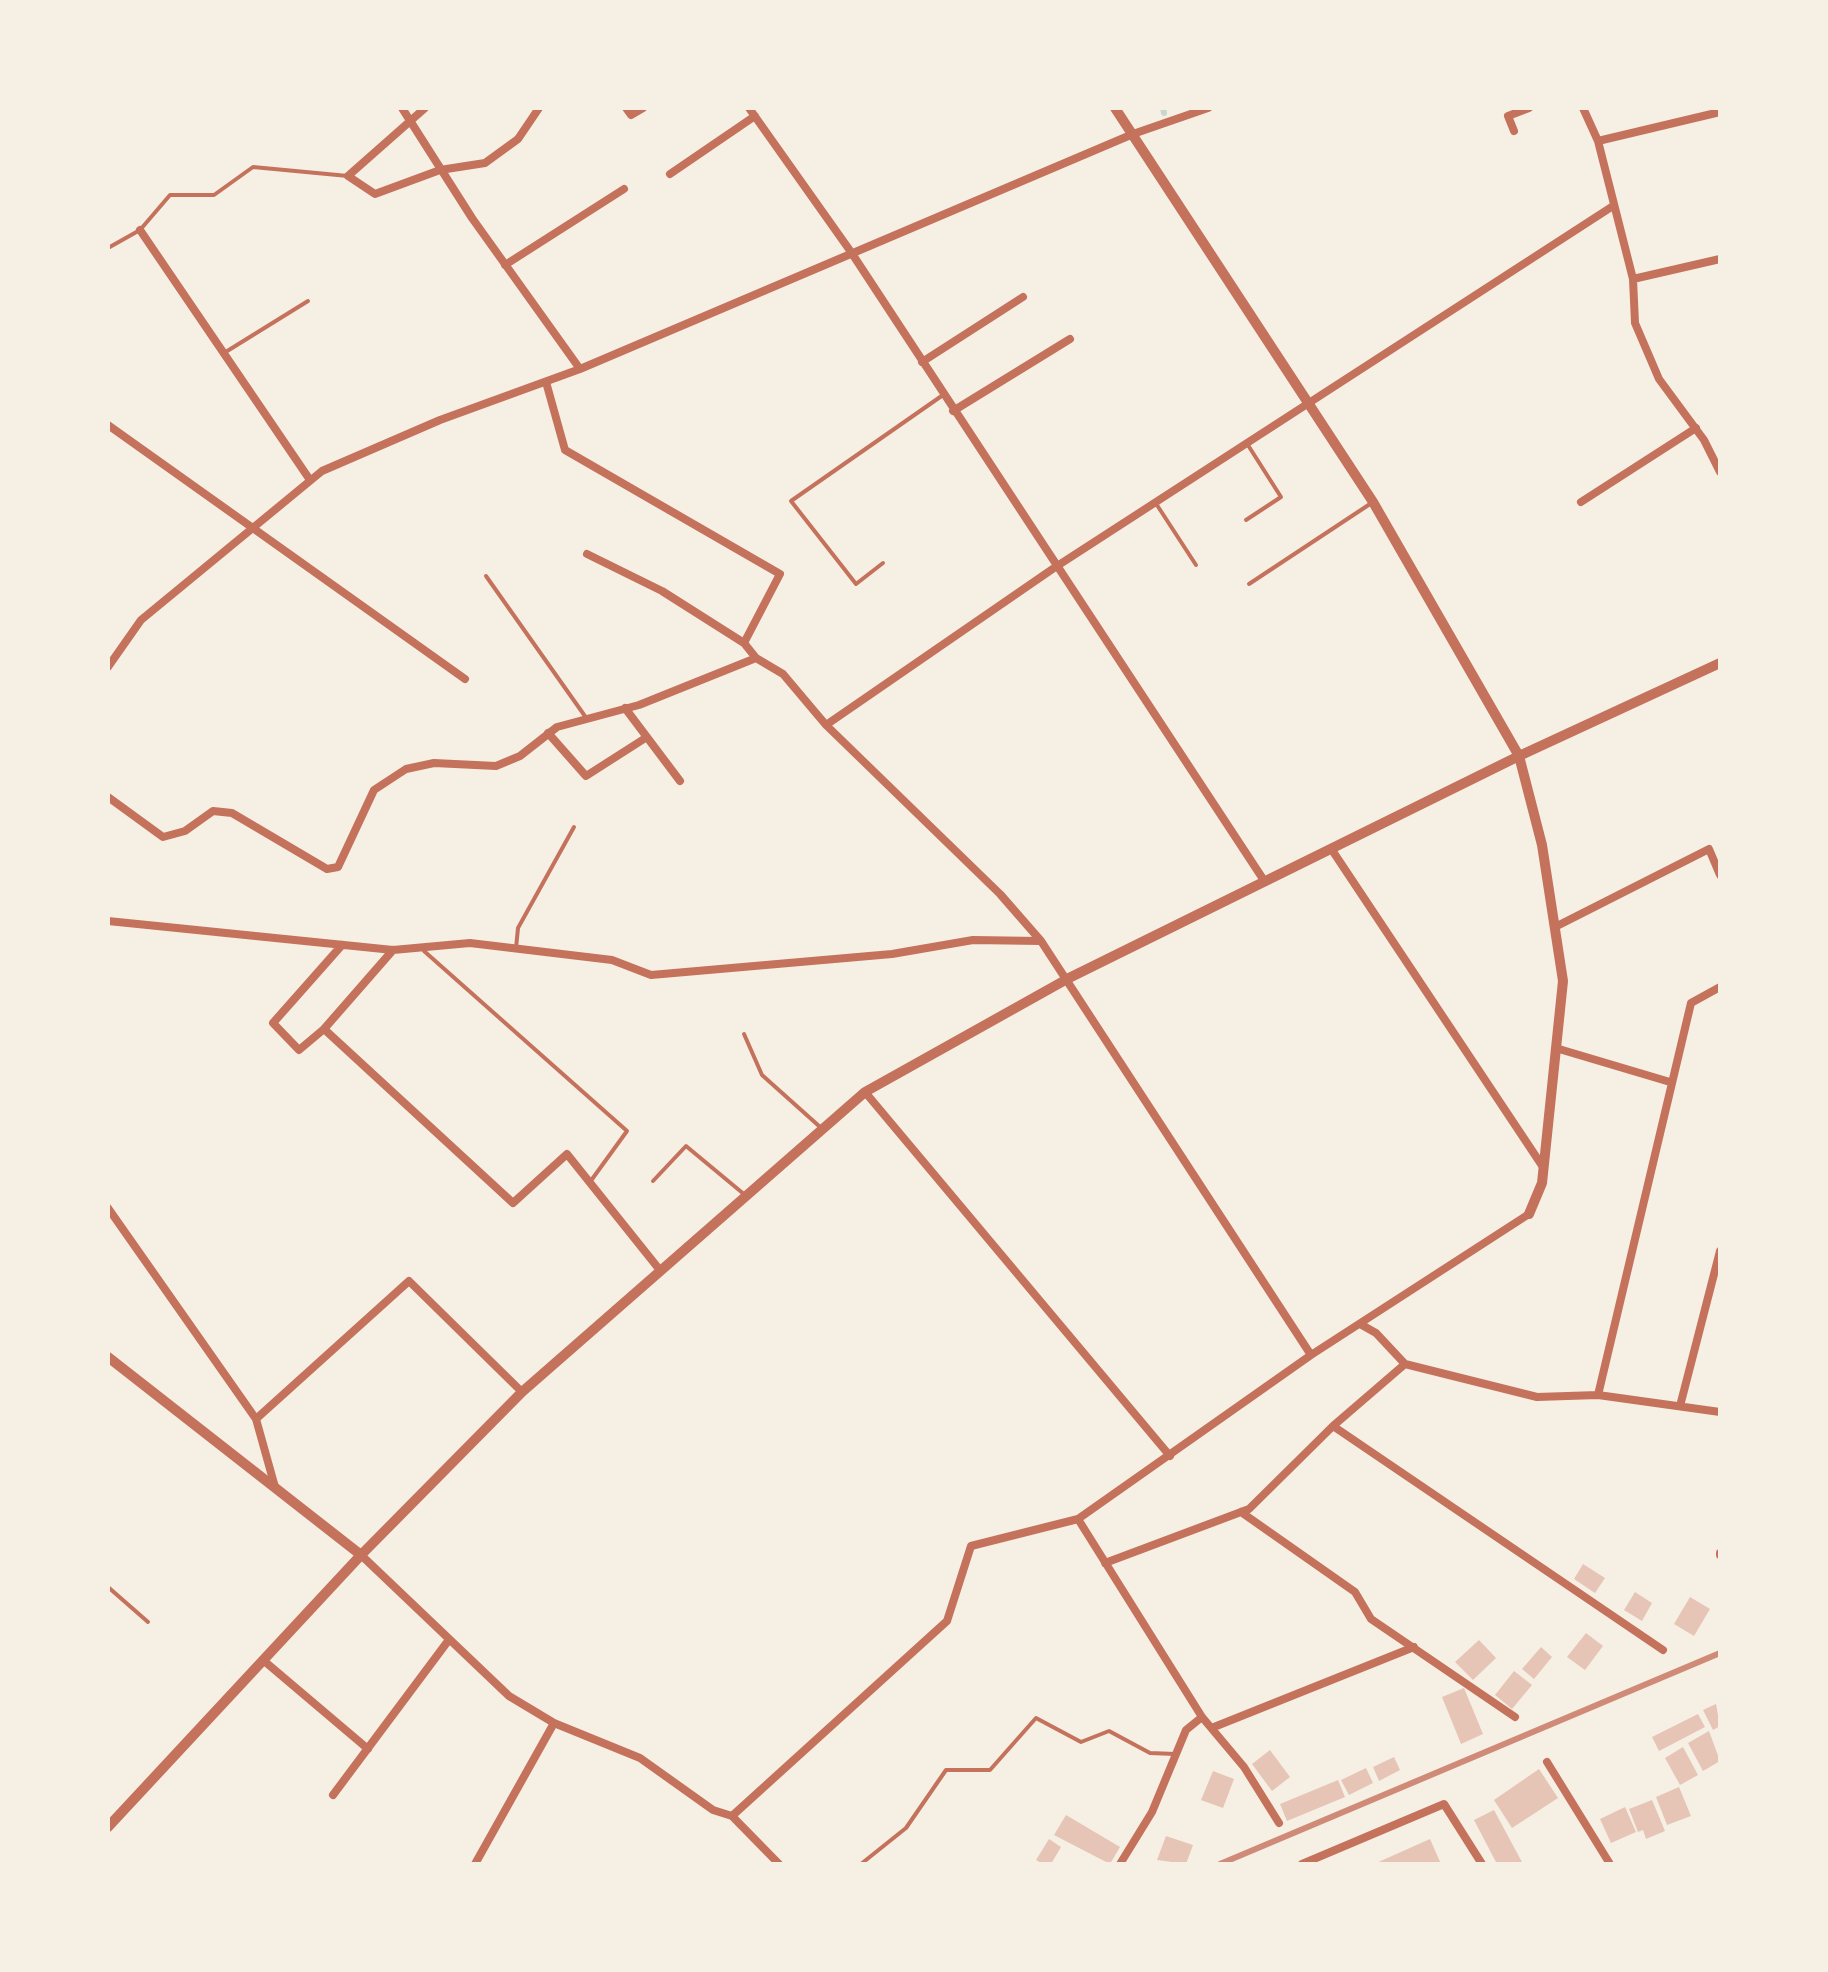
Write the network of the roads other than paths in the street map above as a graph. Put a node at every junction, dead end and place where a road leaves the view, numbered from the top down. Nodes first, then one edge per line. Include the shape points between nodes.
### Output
1 (402, 108) edge
2 (425, 108) edge
3 (626, 108) edge
4 (643, 108) edge
5 (1115, 108) edge
6 (1204, 108) edge
7 (1530, 108) edge
8 (1583, 108) edge
9 (535, 110) edge
10 (752, 112) edge
11 (1720, 112) edge
12 (409, 122) junction
13 (1514, 131) dead end
14 (1133, 134) junction
15 (1598, 141) junction
16 (440, 170) junction
17 (670, 174) dead end
18 (348, 176) junction
19 (624, 189) dead end
20 (1613, 206) junction
21 (140, 230) junction
22 (108, 248) edge
23 (851, 252) junction
24 (1720, 259) edge
25 (504, 265) junction
26 (1633, 279) junction
27 (1024, 297) dead end
28 (308, 301) dead end
29 (1070, 339) dead end
30 (224, 353) junction
31 (922, 362) junction
32 (580, 370) junction
33 (546, 382) junction
34 (943, 395) junction
35 (1306, 402) junction
36 (954, 411) junction
37 (1696, 428) junction
38 (109, 429) edge
39 (1246, 442) junction
40 (1720, 472) edge
41 (310, 480) junction
42 (1156, 502) junction
43 (1374, 502) junction
44 (1581, 502) dead end
45 (1246, 520) dead end
46 (252, 529) junction
47 (587, 554) dead end
48 (883, 563) dead end
49 (1196, 565) dead end
50 (1054, 568) junction
51 (486, 576) dead end
52 (1249, 584) dead end
53 (744, 643) junction
54 (756, 658) junction
55 (1720, 663) edge
56 (108, 667) edge
57 (465, 679) dead end
58 (625, 708) junction
59 (587, 719) junction
60 (826, 725) junction
61 (548, 734) junction
62 (648, 736) junction
63 (1519, 756) junction
64 (680, 782) dead end
65 (108, 797) edge
66 (574, 827) dead end
67 (1332, 850) junction
68 (1720, 874) edge
69 (1266, 883) junction
70 (108, 921) edge
71 (1555, 927) junction
72 (1041, 941) junction
73 (342, 945) junction
74 (421, 948) junction
75 (516, 948) junction
76 (394, 950) junction
77 (1069, 978) junction
78 (1720, 987) edge
79 (324, 1029) junction
80 (744, 1034) dead end
81 (1559, 1049) junction
82 (1670, 1082) junction
83 (865, 1092) junction
84 (822, 1130) junction
85 (1544, 1168) junction
86 (653, 1181) dead end
87 (590, 1182) junction
88 (744, 1196) junction
89 (108, 1208) edge
90 (1529, 1214) joint
91 (1720, 1251) edge
92 (659, 1269) junction
93 (1360, 1324) junction
94 (1311, 1355) junction
95 (108, 1357) edge
96 (1405, 1364) junction
97 (522, 1392) junction
98 (1598, 1395) junction
99 (1680, 1406) junction
100 (1720, 1412) edge
101 (256, 1419) junction
102 (1333, 1426) junction
103 (1170, 1456) junction
104 (275, 1487) junction
105 (1241, 1512) junction
106 (1078, 1519) junction
107 (361, 1555) junction
108 (1105, 1563) junction
109 (108, 1588) edge
110 (148, 1622) dead end
111 (448, 1641) junction
112 (1414, 1647) junction
113 (1663, 1650) dead end
114 (263, 1660) junction
115 (1202, 1717) junction
116 (1516, 1717) dead end
117 (554, 1723) junction
118 (1214, 1727) junction
119 (368, 1749) junction
120 (1176, 1754) junction
121 (1547, 1762) dead end
122 (333, 1795) dead end
123 (732, 1816) junction
124 (1279, 1823) dead end
125 (108, 1827) edge
126 (475, 1864) edge
127 (780, 1864) edge
128 (861, 1864) edge
129 (1120, 1864) edge
130 (1302, 1864) edge
131 (1482, 1864) edge
132 (1610, 1864) edge

1 - 12 street
2 - 12 street
3 - 4 street via 631,115
5 - 14 street
6 - 14 street
7 - 13 street via 1508,116
8 - 15 street
9 - 16 street via 502,154
10 - 17 street
10 - 23 street
11 - 15 street
12 - 16 street
12 - 18 street
14 - 23 street
14 - 35 street
15 - 20 street
16 - 18 street via 376,194
16 - 25 street
18 - 21 lane via 254,168 214,195 170,195
19 - 25 street
20 - 26 street
20 - 35 street
21 - 22 lane
21 - 30 street
23 - 31 street
23 - 32 street
24 - 26 street
25 - 32 street
26 - 37 street via 1635,323 1659,379
27 - 31 street
28 - 30 lane
29 - 36 street
30 - 41 street
31 - 34 street
32 - 33 street
33 - 41 street
33 - 53 street via 565,450 780,574
34 - 36 street
34 - 48 lane via 791,501 856,584
35 - 39 street
35 - 43 street
36 - 50 street
37 - 40 street
37 - 44 street
38 - 46 street
39 - 42 street
39 - 45 lane via 1282,497
41 - 46 street
42 - 49 lane
42 - 50 street
43 - 52 lane
43 - 63 street
46 - 56 street via 141,620
46 - 57 street
47 - 53 street
50 - 60 street
50 - 69 street
51 - 59 lane
53 - 54 street
54 - 58 street
54 - 60 street via 783,674
55 - 63 street
58 - 59 street
58 - 62 street
59 - 61 street
60 - 72 street
61 - 62 street via 586,776
61 - 65 street via 496,766 434,763 388,780 374,790 338,867 328,869 232,813 213,811 163,837
62 - 64 street
63 - 67 street
63 - 71 street
66 - 75 lane via 518,928
67 - 69 street
67 - 85 street
68 - 71 street via 1709,848
69 - 77 street
70 - 73 street
71 - 81 street via 1563,982
72 - 75 street via 973,940 892,954 652,975 612,960
72 - 77 street
73 - 76 street
73 - 79 street via 274,1024 298,1050
74 - 75 street
74 - 76 street
74 - 87 lane via 628,1131
76 - 79 street
77 - 83 street
77 - 94 street
78 - 82 street via 1691,1002
79 - 87 street via 513,1203 567,1154
80 - 84 lane via 762,1075
81 - 82 street
81 - 85 street
82 - 98 street
83 - 84 street
83 - 103 street
84 - 88 street
85 - 90 street
86 - 88 lane via 686,1146
87 - 92 street
88 - 92 street
89 - 101 street
90 - 93 street
91 - 99 street
92 - 97 street
93 - 94 street
93 - 96 street
94 - 103 street
95 - 104 street
96 - 98 street via 1537,1397
96 - 102 street
97 - 101 street via 409,1281
97 - 107 street
98 - 99 street
99 - 100 street
101 - 104 street
102 - 105 street
102 - 113 street
103 - 106 street
104 - 107 street
105 - 108 street
105 - 112 street via 1356,1592 1371,1619
106 - 108 street
106 - 123 street via 971,1546 947,1621
107 - 111 street
107 - 114 street
108 - 115 street
109 - 110 lane
111 - 117 street via 509,1696
111 - 119 street
112 - 116 street
112 - 118 street
114 - 119 street
114 - 125 street
115 - 118 street
115 - 120 street via 1186,1730
117 - 123 street via 640,1758 713,1810
117 - 126 street
118 - 124 street
119 - 122 street
120 - 128 lane via 1150,1754 1109,1730 1081,1742 1036,1718 990,1770 946,1770 906,1828
120 - 129 street
121 - 132 street
123 - 127 street
130 - 131 street via 1444,1804

